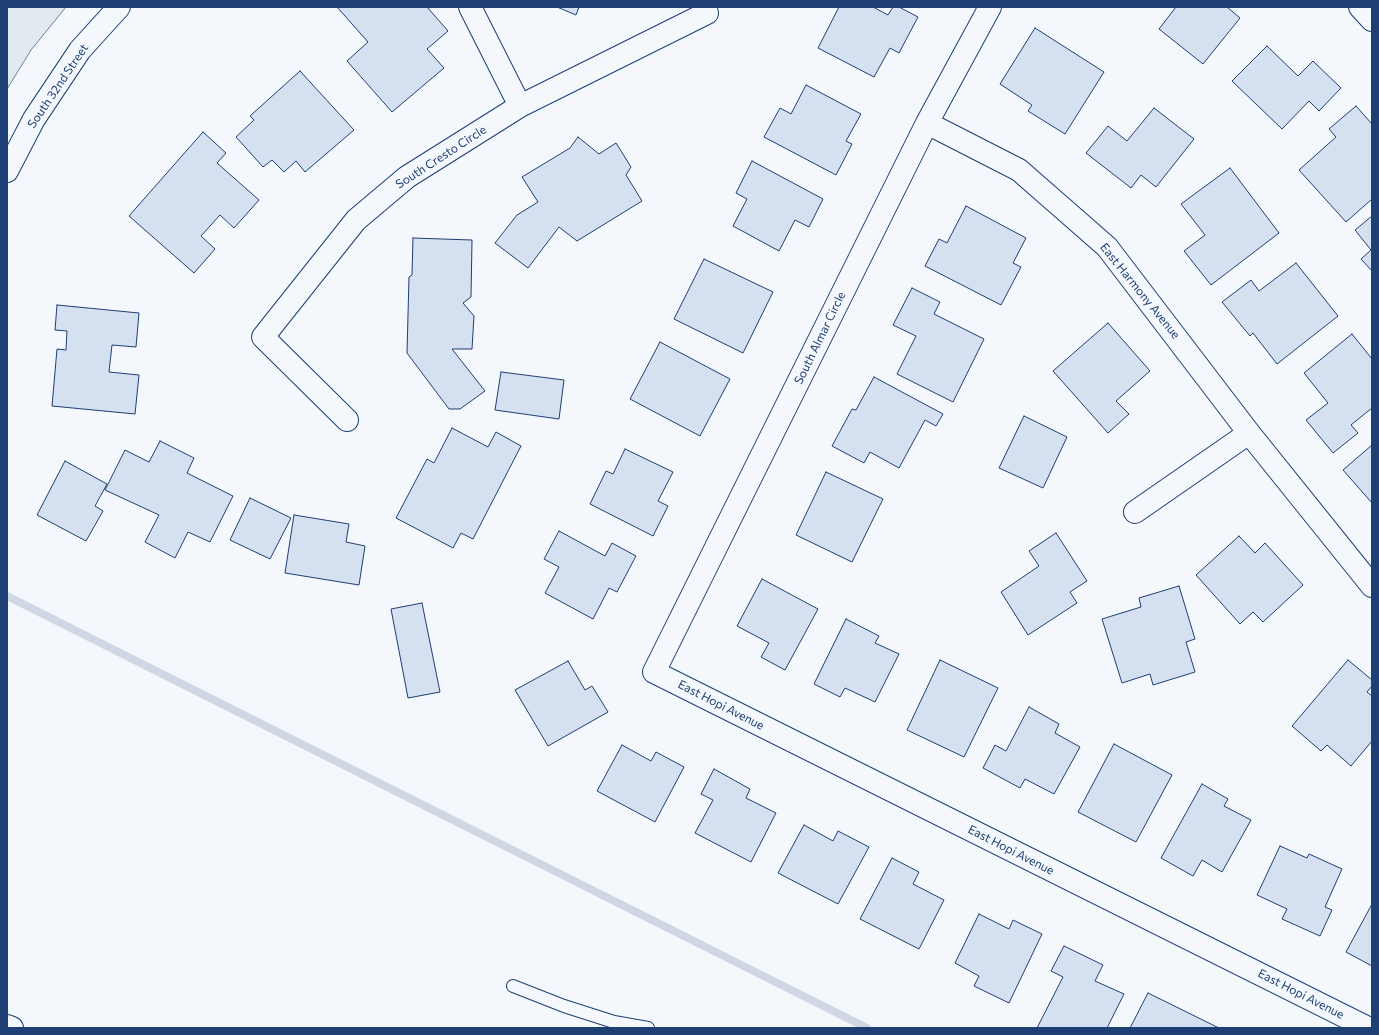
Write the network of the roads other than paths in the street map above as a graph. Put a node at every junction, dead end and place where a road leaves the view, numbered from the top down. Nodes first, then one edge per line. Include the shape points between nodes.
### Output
1 (119, 7) edge
2 (470, 7) edge
3 (990, 7) edge
4 (1360, 7) edge
5 (706, 13) dead end
6 (1372, 20) edge
7 (520, 106) junction
8 (927, 123) junction
9 (7, 171) edge
10 (347, 420) dead end
11 (1249, 433) junction
12 (1135, 512) dead end
13 (1372, 586) edge
14 (654, 672) joint
15 (513, 986) dead end
16 (7, 1026) edge
17 (12, 1028) edge
18 (648, 1028) edge
19 (1368, 1028) edge

1 - 9 main road, South 32nd Street via 80,50 34,119
2 - 7 main road
3 - 8 main road, South Almar Circle
4 - 6 main road
5 - 7 main road, South Cresto Circle
7 - 10 main road, South Cresto Circle via 406,177 356,220 263,337
8 - 11 main road, East Harmony Avenue via 1019,170 1107,247
8 - 14 main road, South Almar Circle
11 - 12 main road
11 - 13 main road, East Harmony Avenue
14 - 19 main road, East Hopi Avenue
15 - 18 lane via 614,1022
16 - 17 main road

